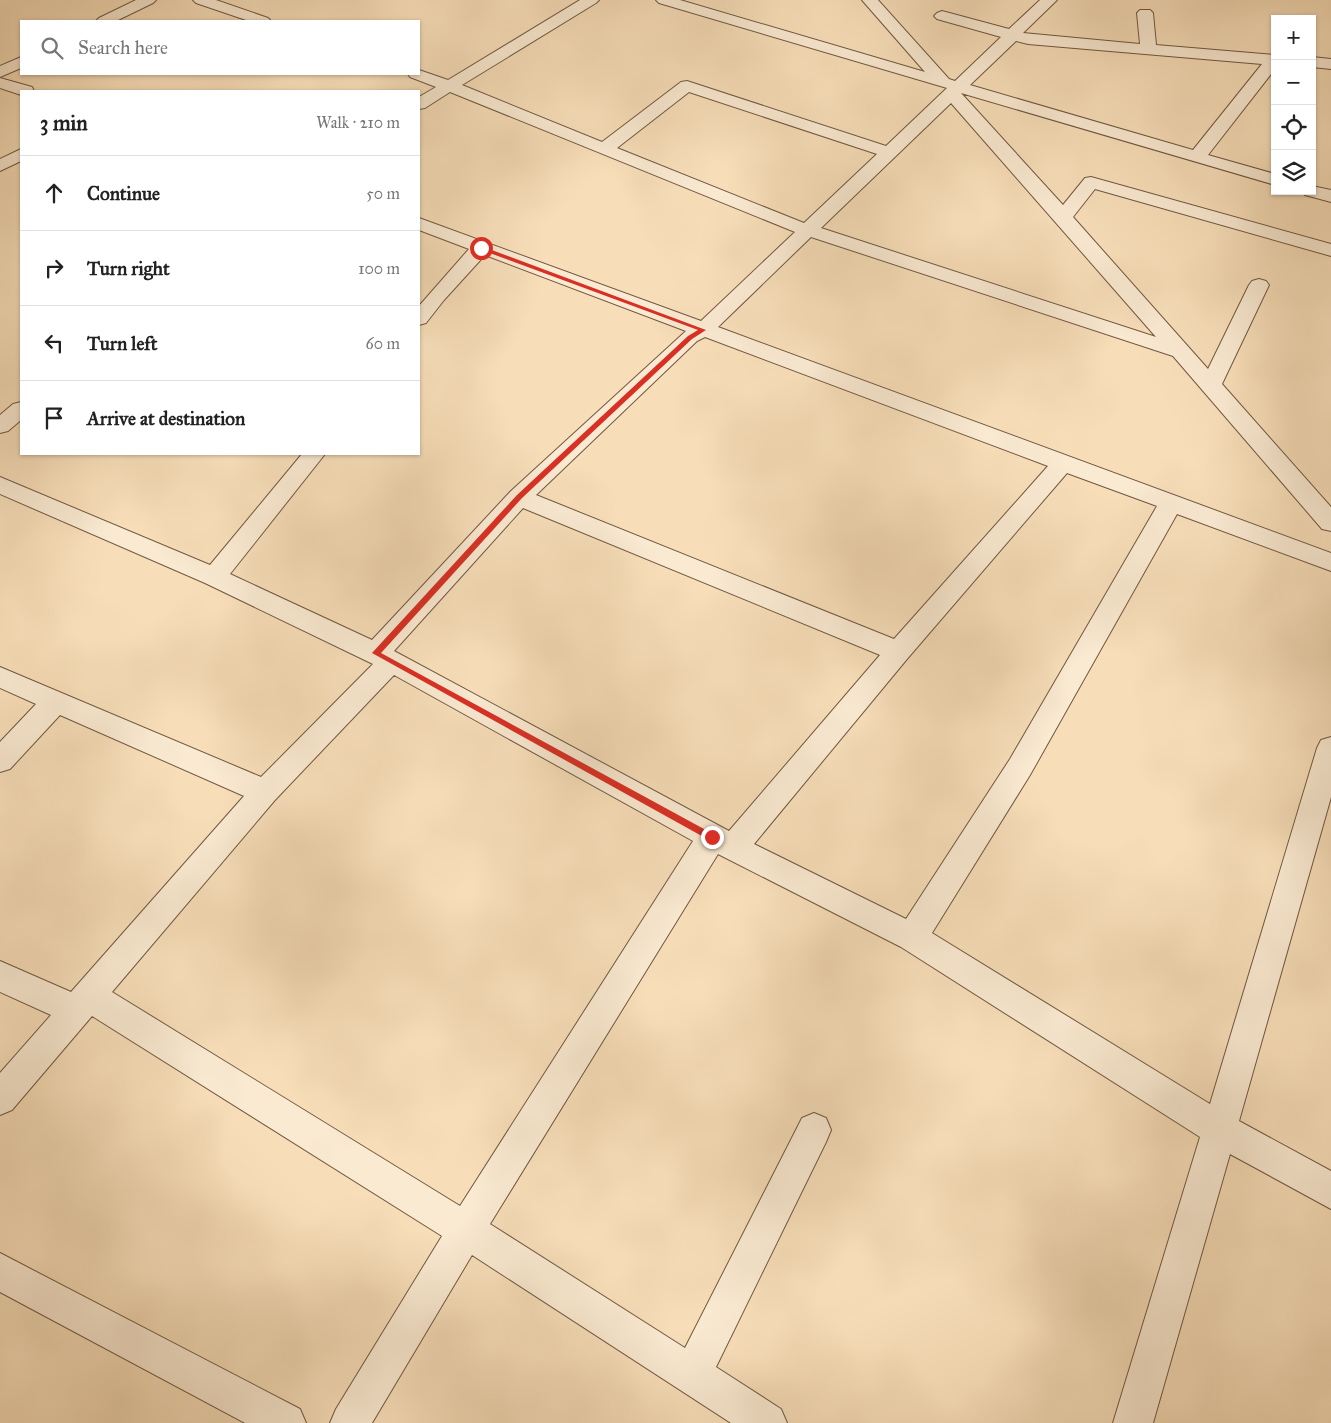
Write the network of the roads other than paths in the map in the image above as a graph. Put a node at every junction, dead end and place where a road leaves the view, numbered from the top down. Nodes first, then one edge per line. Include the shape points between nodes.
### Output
1 (148, 0) edge
2 (201, 0) edge
3 (591, 0) edge
4 (664, 0) edge
5 (870, 0) edge
6 (1049, 0) edge
7 (1145, 13) dead end
8 (942, 16) dead end
9 (106, 20) edge
10 (260, 20) edge
11 (1013, 34) junction
12 (1148, 50) junction
13 (1271, 60) edge
14 (20, 62) edge
15 (1316, 62) edge
16 (1271, 64) edge
17 (1331, 64) edge
18 (0, 72) edge
19 (419, 75) edge
20 (0, 83) edge
21 (450, 86) junction
22 (951, 88) junction
23 (23, 90) edge
24 (420, 103) edge
25 (604, 149) junction
26 (888, 152) junction
27 (20, 155) edge
28 (1197, 157) junction
29 (0, 166) edge
30 (1271, 179) edge
31 (1316, 192) edge
32 (1331, 196) edge
33 (1063, 217) junction
34 (420, 224) edge
35 (808, 231) junction
36 (481, 248) junction
37 (1331, 250) edge
38 (1258, 285) dead end
39 (420, 318) edge
40 (703, 330) junction
41 (1182, 352) junction
42 (1211, 384) junction
43 (20, 409) edge
44 (0, 426) edge
45 (313, 455) edge
46 (1064, 463) junction
47 (0, 485) edge
48 (519, 497) junction
49 (1171, 503) junction
50 (1331, 523) edge
51 (1331, 562) edge
52 (214, 577) junction
53 (898, 652) junction
54 (383, 658) junction
55 (0, 677) edge
56 (56, 701) junction
57 (1331, 748) edge
58 (0, 761) edge
59 (265, 792) junction
60 (723, 842) junction
61 (912, 937) junction
62 (0, 976) edge
63 (82, 1003) junction
64 (0, 1098) edge
65 (1219, 1129) junction
66 (814, 1130) dead end
67 (1331, 1191) edge
68 (466, 1230) junction
69 (0, 1272) edge
70 (692, 1374) junction
71 (286, 1423) edge
72 (350, 1423) edge
73 (767, 1423) edge
74 (1133, 1423) edge

1 - 9 street
2 - 10 street
3 - 21 street
4 - 22 street
5 - 22 street
6 - 11 street
7 - 12 street
8 - 11 street
11 - 12 street
11 - 22 street
12 - 13 street
14 - 18 street
15 - 17 street
16 - 28 street
19 - 21 street
20 - 23 street
21 - 24 street
21 - 25 street
22 - 26 street
22 - 28 street
22 - 33 street
25 - 26 street via 687,86
25 - 35 street
26 - 35 street
27 - 29 street
28 - 30 street
31 - 32 street
33 - 37 street via 1091,182
33 - 41 street
34 - 36 street
35 - 40 street
35 - 41 street
36 - 39 street
36 - 40 street
38 - 42 street
40 - 46 street via 911,401
40 - 48 street via 690,338
41 - 42 street
42 - 50 street
43 - 44 street
45 - 52 street
46 - 49 street
46 - 53 street
47 - 52 street
48 - 53 street
48 - 54 street
49 - 51 street
49 - 61 street via 1020,767
52 - 54 street
53 - 60 street
54 - 59 street
54 - 60 street
55 - 56 street
56 - 58 street
56 - 59 street
57 - 65 street
59 - 63 street
60 - 61 street
60 - 68 street
61 - 65 street
62 - 63 street
63 - 64 street
63 - 68 street
65 - 67 street
65 - 74 street
66 - 70 street
68 - 70 street
68 - 72 street
69 - 71 street
70 - 73 street

